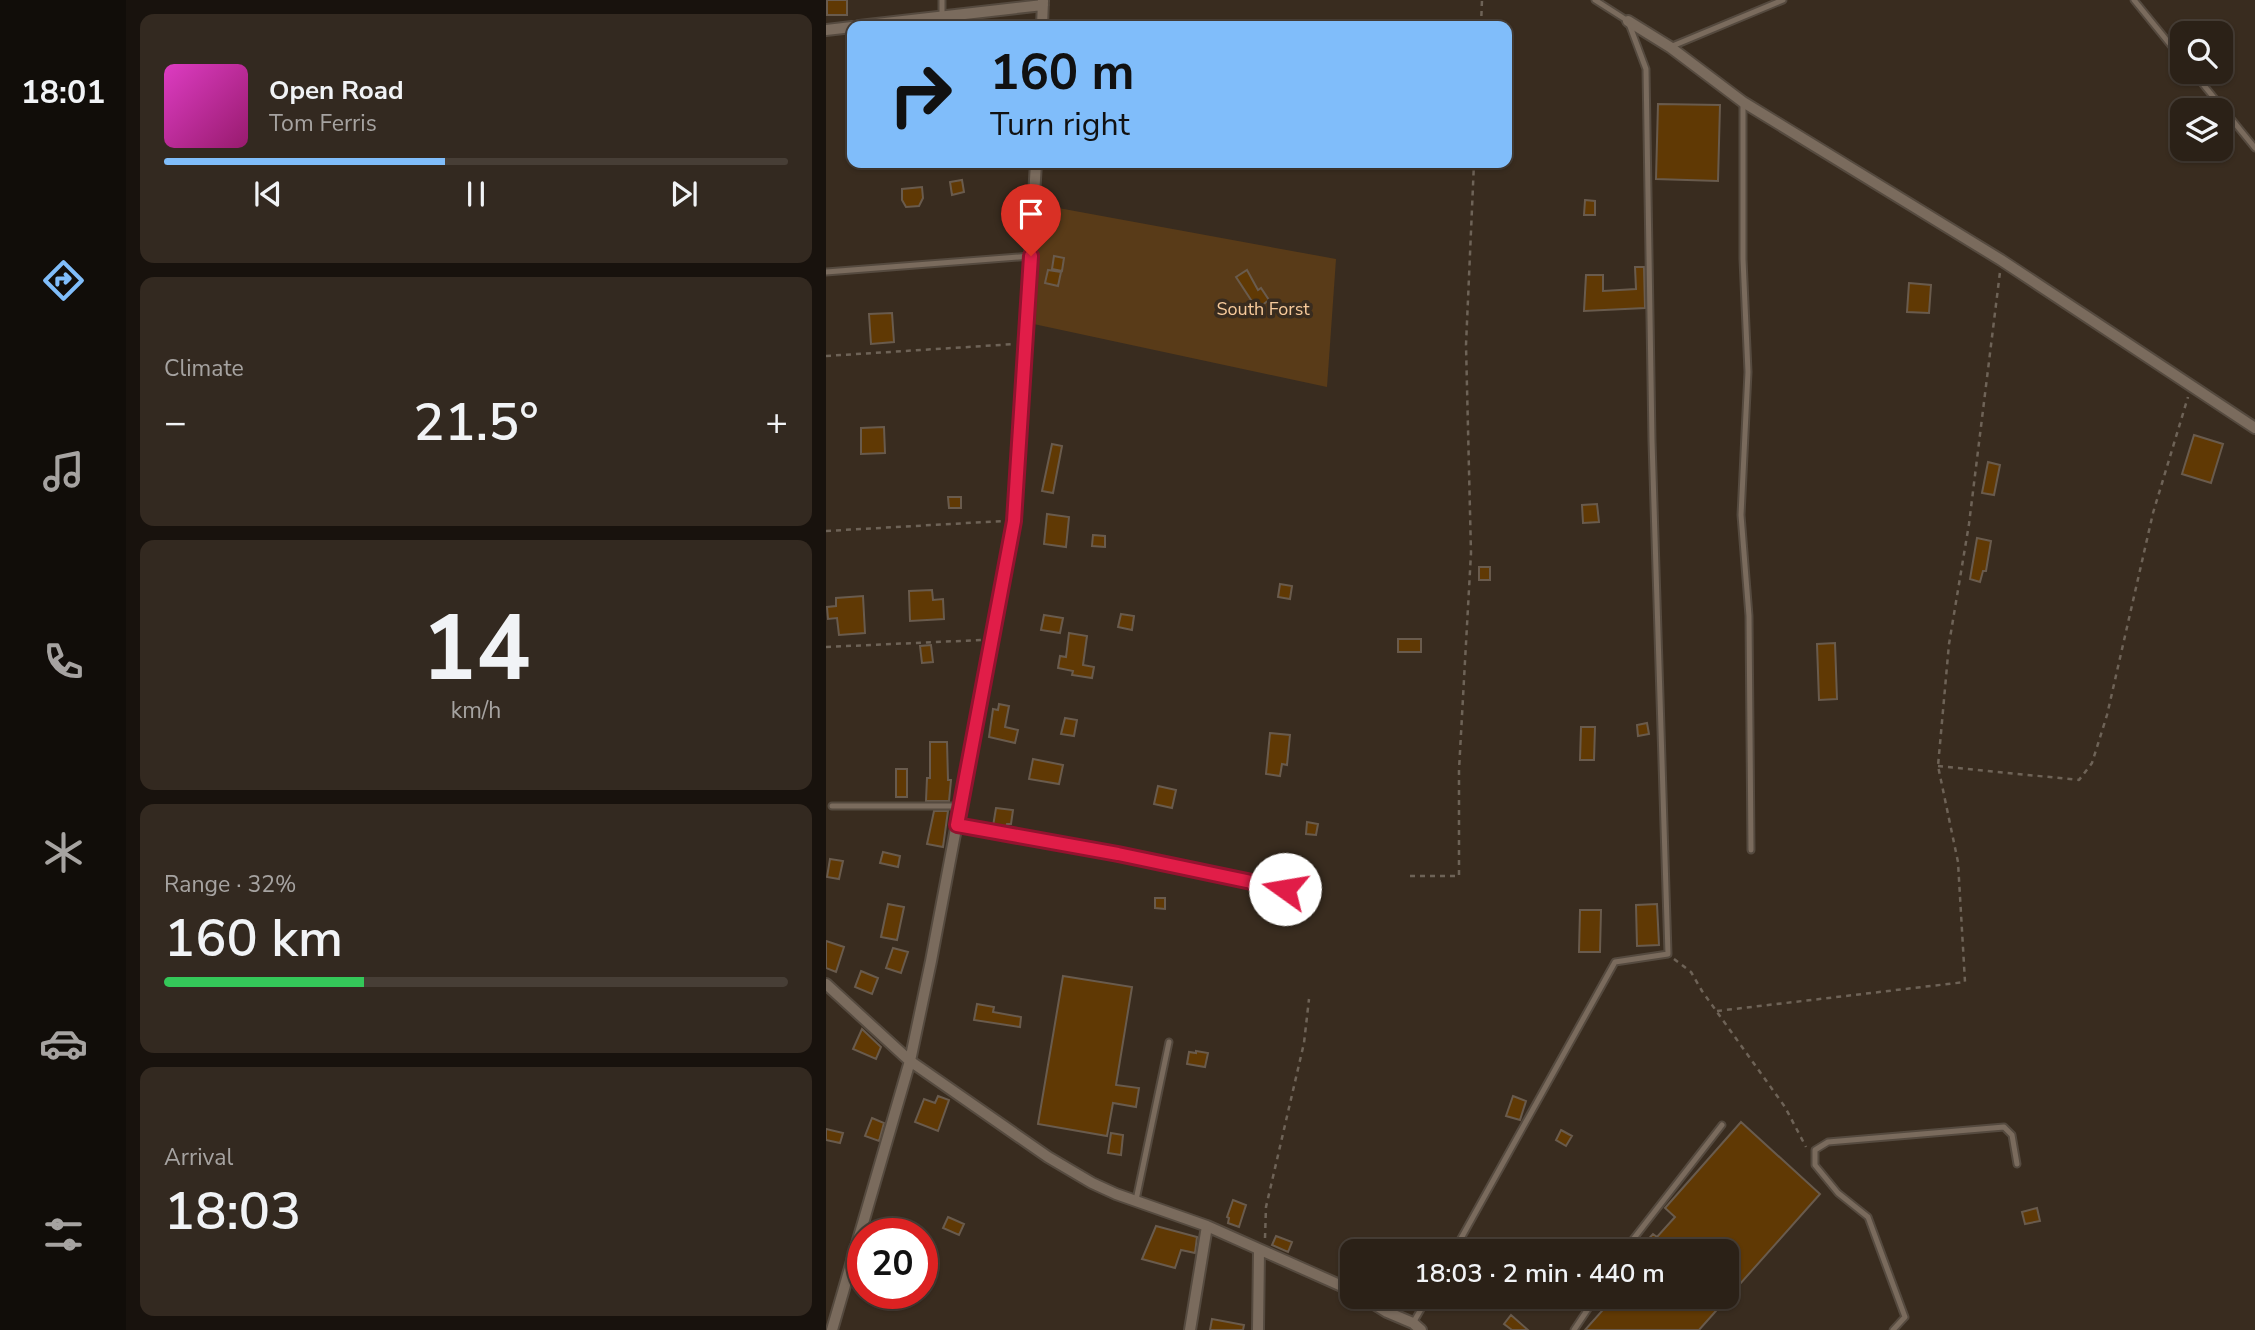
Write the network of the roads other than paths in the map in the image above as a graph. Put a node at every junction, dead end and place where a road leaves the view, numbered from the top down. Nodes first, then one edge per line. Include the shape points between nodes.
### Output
1 (942, 0) edge
2 (1595, 0) edge
3 (1783, 0) edge
4 (2133, 0) edge
5 (1043, 3) edge
6 (942, 16) junction
7 (900, 21) edge
8 (1042, 21) edge
9 (1628, 21) junction
10 (847, 28) edge
11 (826, 30) edge
12 (2170, 45) edge
13 (1670, 47) junction
14 (2203, 84) edge
15 (1743, 102) junction
16 (2255, 148) edge
17 (1036, 168) edge
18 (1031, 256) junction
19 (826, 272) edge
20 (2255, 428) edge
21 (832, 806) dead end
22 (960, 806) junction
23 (957, 825) junction
24 (1751, 850) dead end
25 (1285, 889) dead end
26 (826, 984) edge
27 (1169, 1042) dead end
28 (909, 1061) junction
29 (1722, 1125) dead end
30 (2017, 1164) dead end
31 (1136, 1200) junction
32 (1207, 1226) junction
33 (1461, 1239) edge
34 (1633, 1239) edge
35 (1262, 1251) junction
36 (1340, 1285) edge
37 (1382, 1309) edge
38 (1423, 1309) edge
39 (1588, 1309) edge
40 (1417, 1326) edge
41 (832, 1330) edge
42 (1190, 1330) edge
43 (1258, 1330) edge
44 (1574, 1330) edge
45 (1893, 1330) edge

1 - 6 lane
2 - 9 lane
3 - 13 lane
4 - 12 lane
5 - 6 street
5 - 8 street
6 - 7 street
9 - 13 street
9 - 33 lane via 1646,69 1668,954 1615,962
10 - 11 street
13 - 15 street
14 - 16 lane
15 - 20 street via 2001,260
15 - 24 lane via 1748,372 1741,515 1749,616
17 - 18 street
18 - 19 lane
18 - 22 street via 1014,521
21 - 22 lane
22 - 23 street
23 - 25 lane
23 - 28 street
26 - 28 street
27 - 31 lane
28 - 31 street via 1048,1157 1092,1183
28 - 41 street
29 - 34 lane
30 - 45 lane via 2012,1135 2004,1127 1828,1142 1815,1150 1815,1165 1838,1193 1868,1217 1905,1317
31 - 32 street
32 - 35 street
32 - 42 street
35 - 36 street
35 - 43 street
37 - 40 street
38 - 40 lane
39 - 44 lane

